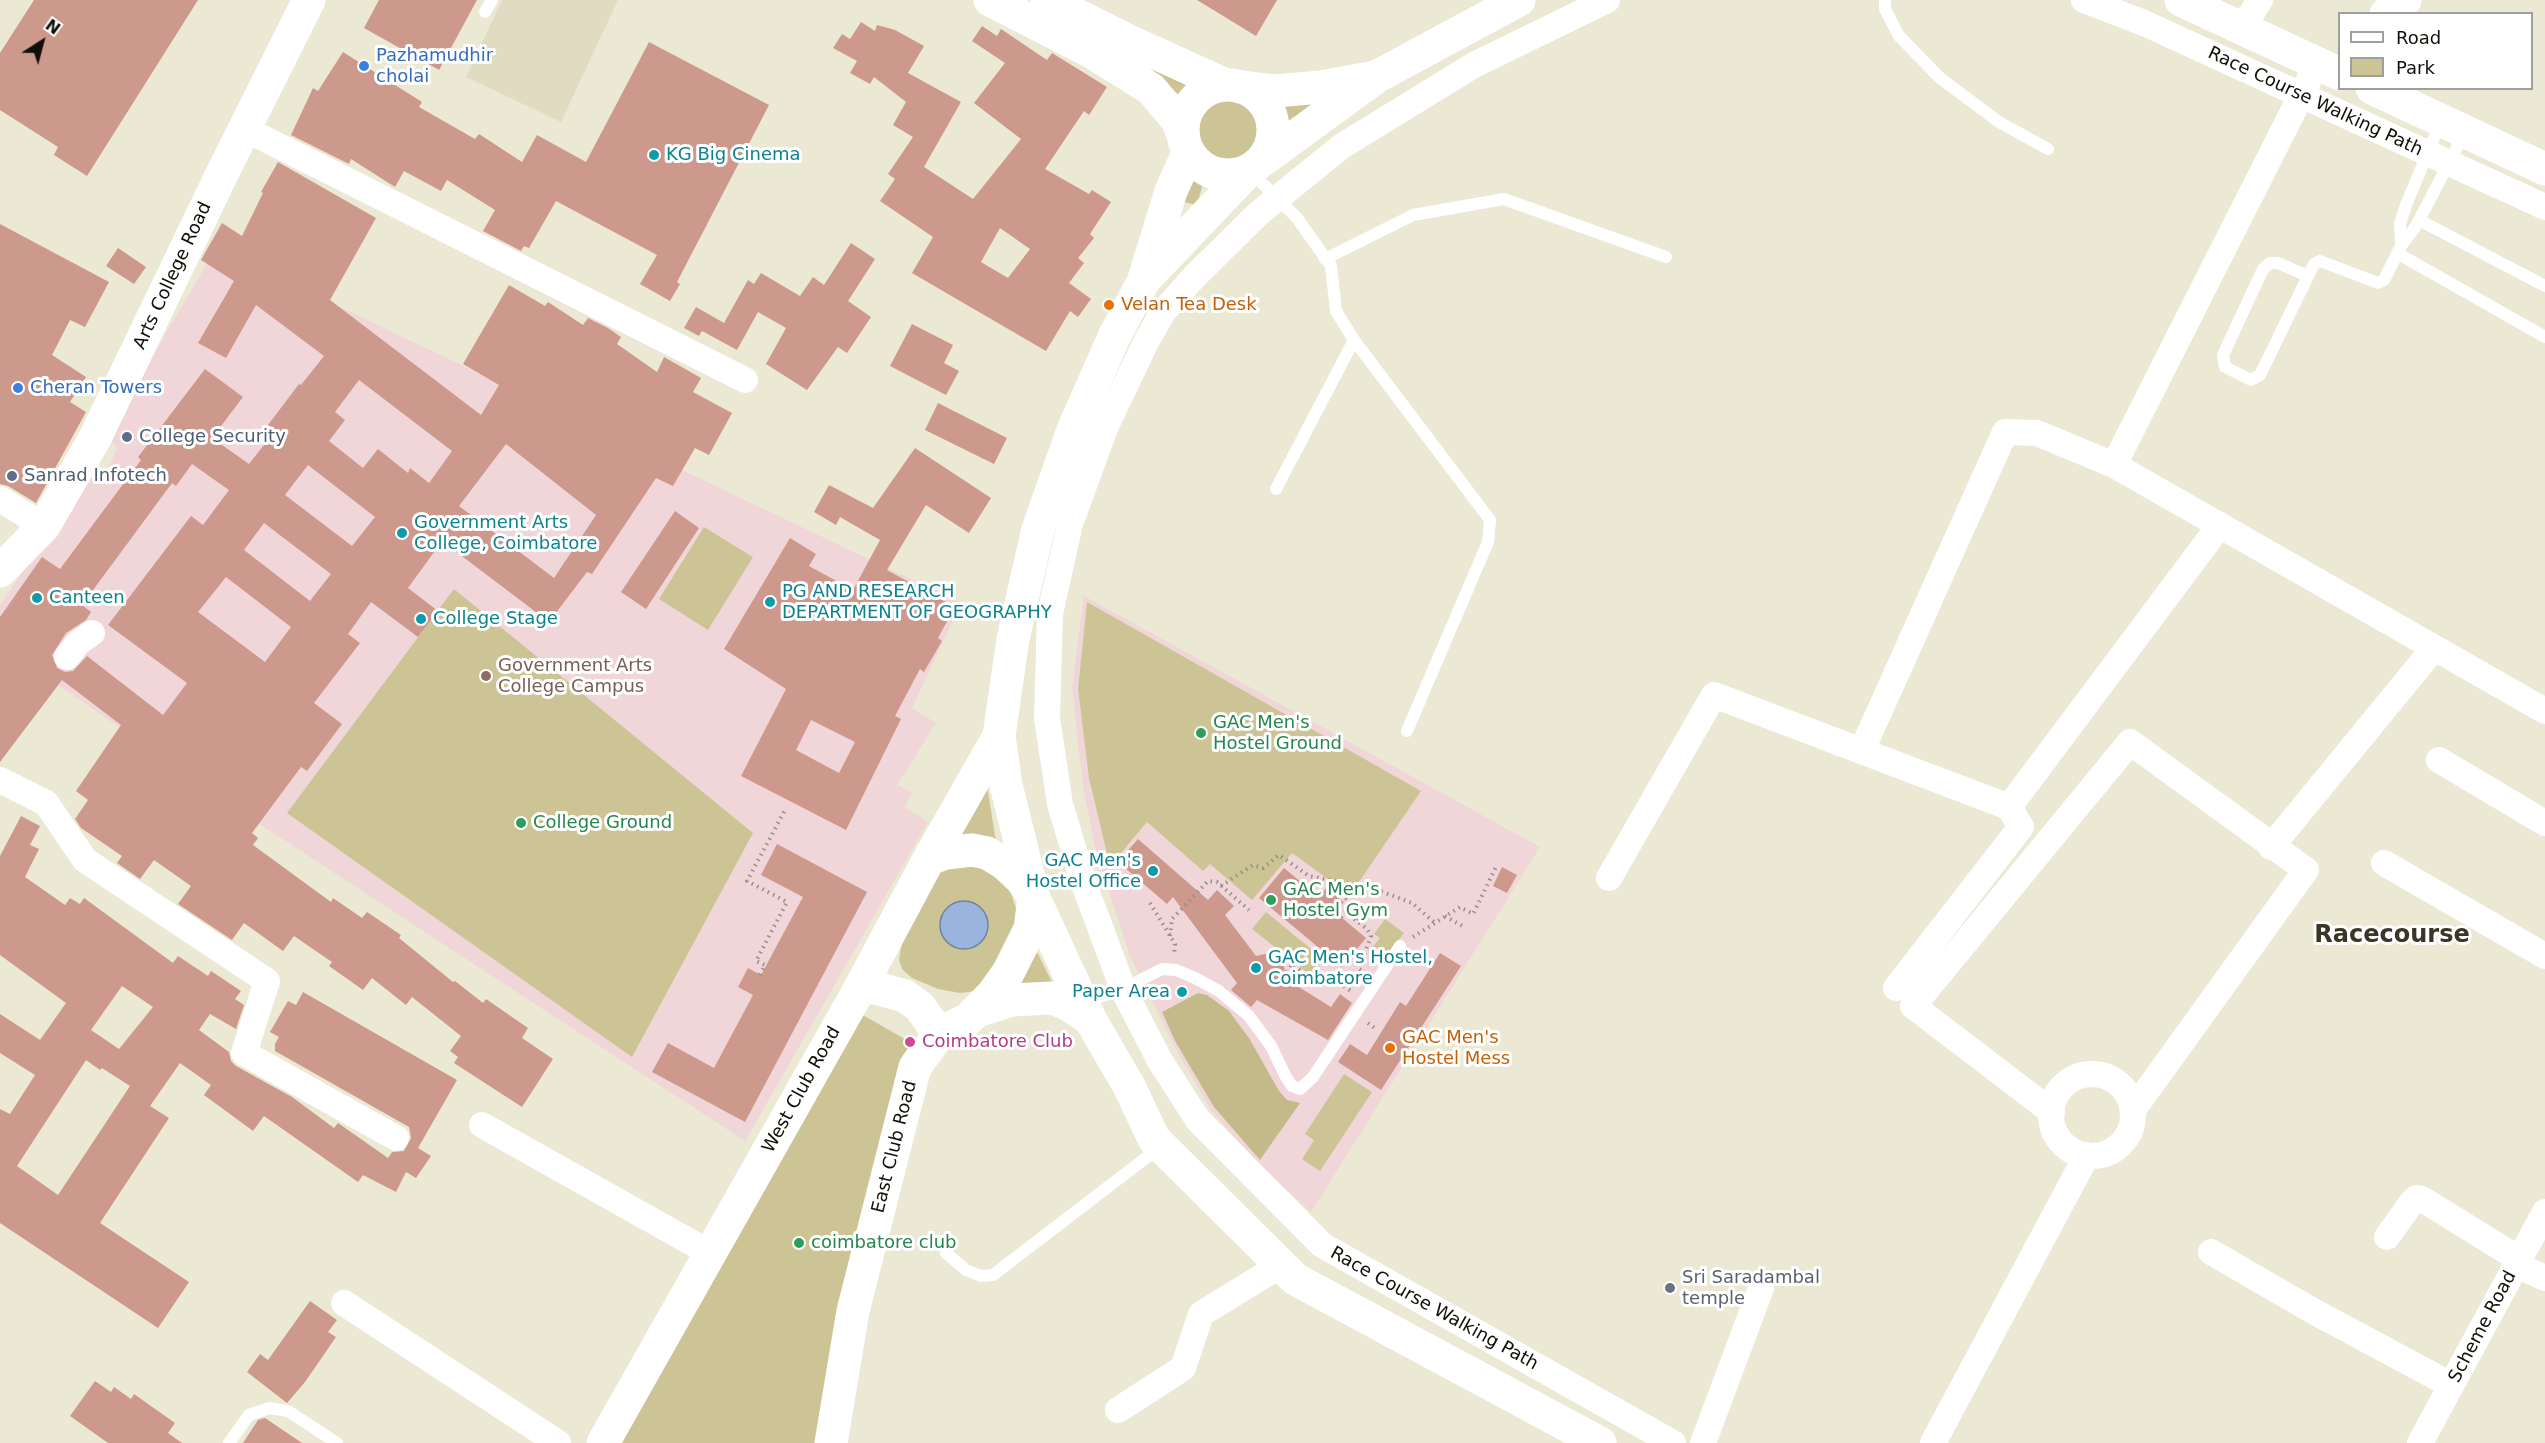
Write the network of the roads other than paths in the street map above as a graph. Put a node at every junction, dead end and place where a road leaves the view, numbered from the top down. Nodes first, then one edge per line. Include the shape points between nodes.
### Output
1 (309, 0) edge
2 (492, 0) edge
3 (990, 0) edge
4 (1047, 0) edge
5 (1607, 0) edge
6 (1885, 0) edge
7 (2084, 0) edge
8 (2181, 0) edge
9 (2260, 0) edge
10 (2405, 0) edge
11 (1511, 2) edge
12 (485, 12) dead end
13 (2389, 12) edge
14 (2242, 28) junction
15 (2332, 62) edge
16 (1378, 76) junction
17 (1233, 86) junction
18 (2377, 90) edge
19 (2302, 96) junction
20 (2443, 114) edge
21 (245, 129) junction
22 (1186, 146) junction
23 (2048, 149) dead end
24 (2438, 159) junction
25 (1256, 165) junction
26 (2545, 169) edge
27 (1277, 198) junction
28 (2545, 207) edge
29 (2419, 220) junction
30 (2399, 250) junction
31 (1666, 257) dead end
32 (1325, 259) junction
33 (2308, 276) junction
34 (1143, 282) junction
35 (2545, 286) edge
36 (2545, 337) edge
37 (1354, 340) junction
38 (745, 380) dead end
39 (2115, 465) junction
40 (1276, 489) dead end
41 (0, 499) edge
42 (2220, 525) junction
43 (44, 526) junction
44 (0, 571) edge
45 (92, 633) dead end
46 (2434, 648) junction
47 (67, 657) dead end
48 (2545, 711) edge
49 (1407, 730) dead end
50 (999, 736) junction
51 (1862, 750) junction
52 (2439, 760) dead end
53 (0, 780) edge
54 (2009, 807) junction
55 (2545, 823) edge
56 (2271, 847) junction
57 (929, 859) junction
58 (2384, 863) dead end
59 (1609, 878) dead end
60 (1034, 898) junction
61 (1400, 946) road end
62 (2545, 956) edge
63 (1123, 988) junction
64 (1896, 988) dead end
65 (859, 990) junction
66 (978, 1011) junction
67 (1087, 1011) junction
68 (939, 1034) junction
69 (2133, 1110) junction
70 (2052, 1112) junction
71 (482, 1125) dead end
72 (396, 1138) dead end
73 (1162, 1148) junction
74 (2087, 1155) junction
75 (2545, 1212) edge
76 (2387, 1237) dead end
77 (2211, 1252) dead end
78 (710, 1253) junction
79 (946, 1253) dead end
80 (2518, 1262) junction
81 (1281, 1265) junction
82 (2545, 1278) edge
83 (1761, 1288) dead end
84 (344, 1303) dead end
85 (2451, 1385) junction
86 (1118, 1410) dead end
87 (1588, 1440) edge
88 (229, 1443) edge
89 (337, 1443) edge
90 (558, 1443) edge
91 (603, 1443) edge
92 (831, 1443) edge
93 (1673, 1443) edge
94 (1703, 1443) edge
95 (1933, 1443) edge
96 (2420, 1443) edge

1 - 21 street, Arts College Road
2 - 12 lane
3 - 22 street via 1090,51 1151,89 1178,120
4 - 17 street
5 - 27 street, Race Course Walking Path via 1474,65 1342,146
6 - 23 lane via 1885,9 1899,36 1940,78 1999,122
7 - 19 street, Race Course Walking Path via 2144,23
8 - 14 street
9 - 14 street
10 - 13 street
11 - 16 street
14 - 15 street
15 - 19 street
16 - 17 street via 1275,91
16 - 25 street
17 - 22 street via 1213,88 1192,103 1186,115
17 - 25 street via 1262,100 1271,117 1270,149
18 - 20 street
19 - 24 street, Race Course Walking Path
19 - 39 street
20 - 24 lane
20 - 24 lane
20 - 26 street
21 - 38 street
21 - 43 street, Arts College Road via 94,438
22 - 25 street via 1207,170 1221,175 1235,175
22 - 34 street
24 - 28 street, Race Course Walking Path
24 - 29 lane
24 - 30 lane via 2403,215
25 - 27 lane
25 - 34 street
27 - 32 lane via 1297,218
27 - 63 street, Race Course Walking Path via 1194,277 1163,312 1146,342 1105,428 1070,524 1050,614 1047,718 1060,804 1084,884
29 - 30 lane
29 - 35 lane
30 - 33 lane via 2384,280 2378,283 2320,261
30 - 36 lane
31 - 32 lane via 1504,199 1413,215
32 - 37 lane via 1331,266 1336,311
33 - 33 lane via 2260,375 2251,380 2225,367 2223,355 2263,269 2278,263
34 - 50 street via 1073,429 1038,529 1013,639
37 - 40 lane
37 - 49 lane via 1490,520 1488,542
39 - 42 street
39 - 51 street via 2037,433 2005,432
41 - 43 street
42 - 46 street
42 - 54 street
43 - 44 street, Arts College Road
45 - 47 street
46 - 48 street
46 - 56 street
50 - 57 street, West Club Road
50 - 60 street via 1006,785
51 - 54 street
51 - 59 street via 1714,695
52 - 55 street
53 - 72 street via 46,803 85,860 267,981 244,1053
54 - 64 street via 2021,827
56 - 69 street via 2306,870
56 - 70 street via 2130,742 1913,1006
57 - 60 street via 972,850 987,853 1023,881
57 - 65 street, West Club Road
58 - 62 street
60 - 66 street via 1030,929 1020,951
60 - 67 street
61 - 63 lane via 1313,1077 1300,1089 1292,1086 1271,1046 1249,1016 1196,978 1162,969
63 - 67 lane
63 - 93 street, Race Course Walking Path via 1160,1061 1198,1120 1322,1245
65 - 68 street via 872,987 904,996 920,1007
65 - 78 street, West Club Road
66 - 67 street via 1011,1000 1052,998
66 - 68 street
67 - 73 street via 1154,1140
68 - 92 street, East Club Road via 915,1068 853,1311
69 - 70 street via 2121,1086 2096,1075 2069,1081 2059,1091
69 - 74 street via 2131,1129 2121,1145 2098,1156
70 - 74 street via 2054,1130 2061,1142 2072,1151
71 - 78 street
73 - 79 lane via 993,1275 981,1276 966,1270
73 - 81 street
74 - 95 street
75 - 80 street, Scheme Road
76 - 80 street via 2417,1198
77 - 85 street
78 - 91 street, West Club Road
80 - 82 street
80 - 85 street, Scheme Road
81 - 86 street via 1201,1314 1183,1368
81 - 87 street via 1295,1279
83 - 94 street
84 - 90 street
85 - 96 street, Scheme Road
88 - 89 lane via 249,1415 269,1408 288,1411

